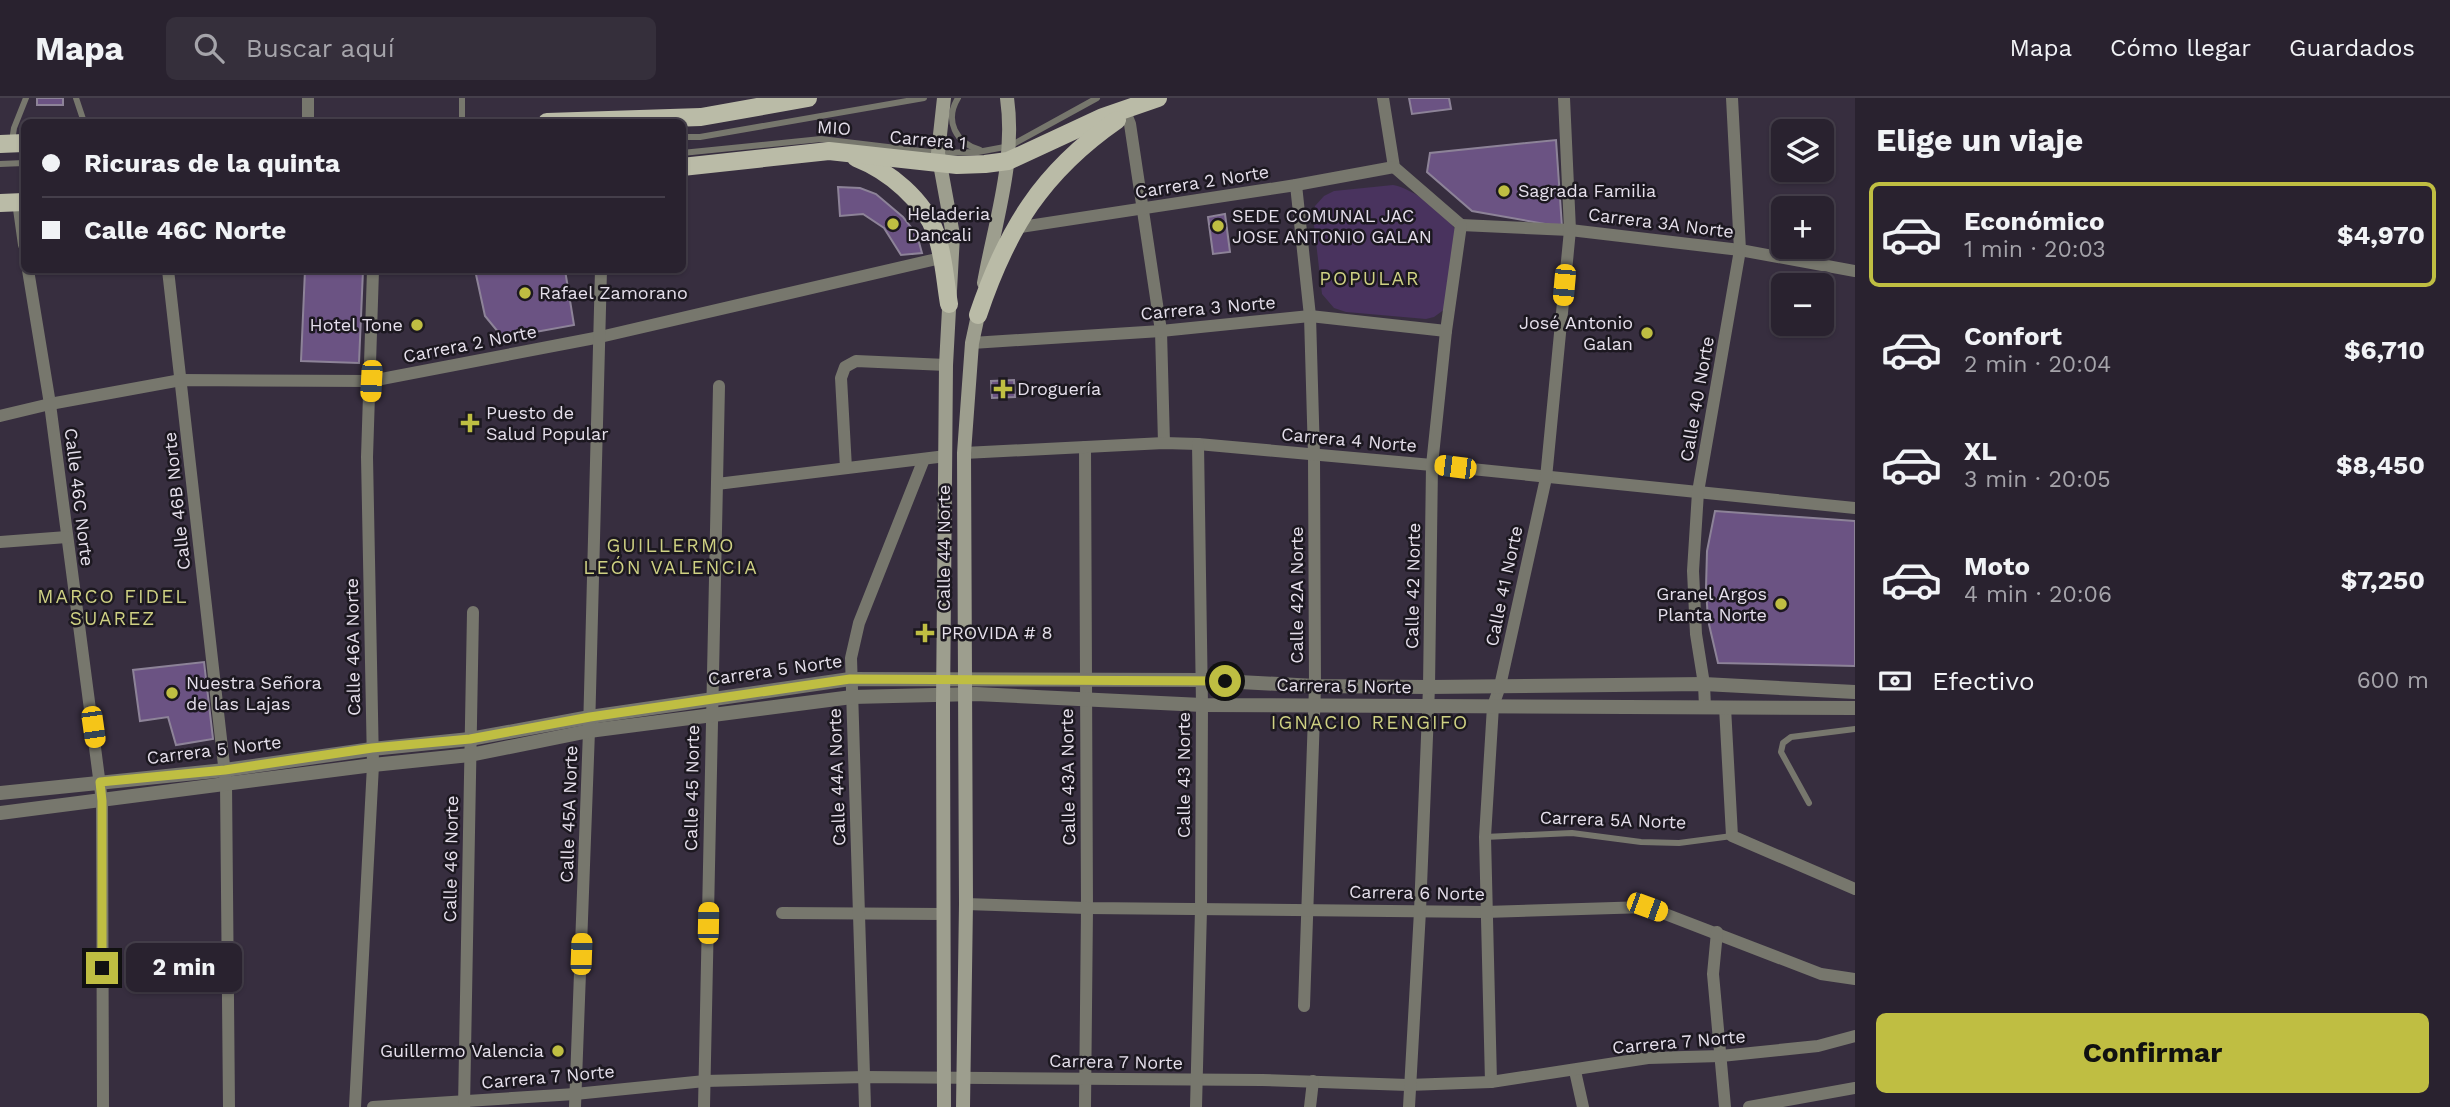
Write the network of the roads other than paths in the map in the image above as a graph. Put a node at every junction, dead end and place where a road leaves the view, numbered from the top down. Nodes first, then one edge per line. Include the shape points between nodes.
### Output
1 (26, 98) edge
2 (76, 98) edge
3 (308, 98) edge
4 (462, 98) edge
5 (808, 98) edge
6 (923, 98) edge
7 (944, 98) edge
8 (958, 98) edge
9 (1007, 98) edge
10 (1097, 98) edge
11 (1383, 98) edge
12 (1564, 98) edge
13 (1732, 98) edge
14 (1156, 99) edge
15 (1126, 114) junction
16 (83, 119) edge
17 (308, 119) edge
18 (461, 119) edge
19 (639, 119) edge
20 (686, 137) edge
21 (12, 143) edge
22 (829, 151) junction
23 (1006, 152) junction
24 (686, 153) edge
25 (938, 158) junction
26 (21, 163) edge
27 (0, 164) edge
28 (686, 167) edge
29 (1394, 167) junction
30 (1296, 185) junction
31 (0, 195) edge
32 (17, 200) edge
33 (1143, 209) junction
34 (21, 225) edge
35 (1461, 225) junction
36 (1014, 228) junction
37 (1570, 230) junction
38 (1741, 250) junction
39 (941, 258) junction
40 (1855, 271) edge
41 (29, 273) edge
42 (168, 273) edge
43 (373, 273) edge
44 (601, 273) edge
45 (949, 304) junction
46 (978, 315) junction
47 (1310, 316) junction
48 (1161, 331) junction
49 (1446, 331) junction
50 (600, 337) junction
51 (972, 343) junction
52 (946, 365) junction
53 (181, 380) junction
54 (371, 381) junction
55 (719, 386) dead end
56 (50, 404) junction
57 (0, 416) edge
58 (1164, 443) junction
59 (1198, 444) junction
60 (1085, 447) junction
61 (964, 453) junction
62 (1314, 454) junction
63 (946, 456) junction
64 (924, 459) junction
65 (1432, 465) junction
66 (846, 468) junction
67 (1546, 478) junction
68 (717, 484) junction
69 (1698, 492) junction
70 (1855, 508) edge
71 (67, 537) junction
72 (0, 542) edge
73 (472, 612) dead end
74 (943, 678) junction
75 (964, 678) junction
76 (850, 679) junction
77 (1202, 680) junction
78 (1085, 681) junction
79 (1704, 684) junction
80 (1315, 686) junction
81 (1500, 686) junction
82 (1429, 687) junction
83 (1855, 692) edge
84 (965, 694) junction
85 (943, 695) junction
86 (852, 697) junction
87 (712, 698) junction
88 (1085, 701) junction
89 (1315, 704) junction
90 (1202, 705) junction
91 (1428, 706) junction
92 (1493, 706) junction
93 (1705, 707) junction
94 (1725, 707) junction
95 (1855, 708) edge
96 (711, 714) junction
97 (589, 724) junction
98 (1855, 729) edge
99 (470, 739) junction
100 (372, 748) junction
101 (470, 755) junction
102 (373, 765) junction
103 (225, 776) junction
104 (100, 782) junction
105 (0, 793) edge
106 (102, 801) junction
107 (1809, 803) dead end
108 (0, 813) edge
109 (1732, 836) junction
110 (1485, 837) junction
111 (1855, 889) edge
112 (966, 904) junction
113 (1087, 908) junction
114 (1201, 909) junction
115 (1307, 909) junction
116 (1420, 911) junction
117 (1485, 912) junction
118 (782, 914) dead end
119 (860, 914) junction
120 (943, 914) junction
121 (1717, 932) junction
122 (1855, 979) edge
123 (1304, 1006) dead end
124 (1855, 1036) edge
125 (1721, 1056) junction
126 (1574, 1071) junction
127 (865, 1077) junction
128 (943, 1078) junction
129 (963, 1078) junction
130 (1085, 1079) junction
131 (1196, 1080) junction
132 (705, 1081) junction
133 (1313, 1081) junction
134 (1490, 1082) junction
135 (1408, 1085) junction
136 (1855, 1088) edge
137 (575, 1100) edge
138 (464, 1105) edge
139 (103, 1107) edge
140 (229, 1107) edge
141 (355, 1107) edge
142 (373, 1107) edge
143 (704, 1107) edge
144 (865, 1107) edge
145 (944, 1107) edge
146 (963, 1107) edge
147 (1085, 1107) edge
148 (1196, 1107) edge
149 (1310, 1107) edge
150 (1409, 1107) edge
151 (1583, 1107) edge
152 (1725, 1107) edge
153 (1749, 1107) edge

1 - 21 lane via 13,128
2 - 16 lane
3 - 17 street
4 - 18 lane
5 - 19 main road via 701,117
6 - 20 lane, MIO
7 - 25 main road, Calle 44 Norte
8 - 23 lane via 951,117 959,138 979,150
9 - 23 main road, Calle 44 Norte via 1011,127
10 - 23 lane
11 - 29 street
12 - 37 street, Calle 41 Norte
13 - 38 street, Calle 40 Norte
14 - 15 main road
14 - 23 main road, Carrera 1
15 - 33 street
15 - 36 main road via 1069,159
22 - 25 main road, Carrera 1
22 - 28 main road, Carrera 1
22 - 39 main road via 886,173 908,192 931,223
23 - 25 main road, Carrera 1 via 968,165
23 - 46 main road, Calle 44 Norte
24 - 25 lane, MIO via 821,139
25 - 45 main road, Calle 44 Norte via 953,234
26 - 27 lane
29 - 30 street, Carrera 2 Norte
29 - 35 street
30 - 33 street, Carrera 2 Norte
30 - 47 street, Calle 42A Norte
31 - 32 lane
32 - 34 street
33 - 36 street, Carrera 2 Norte
33 - 48 street
35 - 37 street, Carrera 3A Norte
35 - 49 street, Calle 42 Norte
36 - 46 main road
37 - 38 street, Carrera 3A Norte
37 - 67 street, Calle 41 Norte
38 - 40 street, Carrera 3A Norte
38 - 69 street, Calle 40 Norte
39 - 45 main road
39 - 50 street, Carrera 2 Norte
41 - 56 street, Calle 46C Norte
42 - 53 street, Calle 46B Norte
43 - 54 street, Calle 46A Norte
44 - 50 street, Calle 45A Norte
45 - 52 main road, Calle 44 Norte
46 - 51 main road, Calle 44 Norte
47 - 48 street, Carrera 3 Norte
47 - 49 street, Carrera 3 Norte
47 - 62 street, Calle 42A Norte
48 - 51 street, Carrera 3 Norte
48 - 58 street
49 - 65 street, Calle 42 Norte
50 - 54 street, Carrera 2 Norte
50 - 97 street, Calle 45A Norte
51 - 61 main road, Calle 44 Norte
52 - 63 main road, Calle 44 Norte
52 - 66 street via 856,361 845,367 841,379
53 - 54 street, Carrera 2 Norte
53 - 56 street, Carrera 2 Norte
53 - 103 street, Calle 46B Norte
54 - 100 street, Calle 46A Norte via 367,457
55 - 68 street, Calle 45 Norte
56 - 57 street, Carrera 2 Norte
56 - 71 street, Calle 46C Norte
58 - 59 street, Carrera 4 Norte
58 - 60 street, Carrera 4 Norte
59 - 62 street, Carrera 4 Norte
59 - 77 street, Calle 43 Norte
60 - 61 street, Carrera 4 Norte
60 - 78 street, Calle 43A Norte
61 - 75 main road, Calle 44 Norte
62 - 65 street, Carrera 4 Norte
62 - 80 street, Calle 42A Norte
63 - 64 street
63 - 74 main road, Calle 44 Norte
64 - 66 street
64 - 76 street, Calle 44A Norte via 859,623
65 - 67 street, Carrera 4 Norte
65 - 82 street, Calle 42 Norte
66 - 68 street
67 - 69 street, Carrera 4 Norte
67 - 81 street, Calle 41 Norte
68 - 87 street, Calle 45 Norte
69 - 70 street, Carrera 4 Norte
69 - 79 street, Calle 40 Norte via 1693,571
71 - 72 street
71 - 104 street, Calle 46C Norte
73 - 99 street, Calle 46 Norte
74 - 75 street, Carrera 5 Norte
74 - 76 street, Carrera 5 Norte
74 - 85 main road, Calle 44 Norte
75 - 78 street, Carrera 5 Norte
75 - 84 main road, Calle 44 Norte
76 - 86 street, Calle 44A Norte
76 - 87 street, Carrera 5 Norte
77 - 78 street, Carrera 5 Norte
77 - 80 street, Carrera 5 Norte
77 - 90 street, Calle 43 Norte
78 - 88 street, Calle 43A Norte
79 - 81 street, Carrera 5 Norte
79 - 83 street, Carrera 5 Norte
79 - 93 street, Calle 40 Norte
80 - 82 street, Carrera 5 Norte
80 - 89 street, Calle 42A Norte
81 - 82 street, Carrera 5 Norte
81 - 92 street, Calle 41 Norte
82 - 91 street, Calle 42 Norte
84 - 85 street, Carrera 5 Norte
84 - 88 street, Carrera 5 Norte
84 - 112 main road, Calle 44 Norte
85 - 86 street, Carrera 5 Norte
85 - 120 main road, Calle 44 Norte
86 - 96 street, Carrera 5 Norte
86 - 119 street, Calle 44A Norte
87 - 96 street, Calle 45 Norte
87 - 97 street, Carrera 5 Norte
88 - 90 street, Carrera 5 Norte
88 - 113 street, Calle 43A Norte
89 - 90 street, Carrera 5 Norte
89 - 91 street, Carrera 5 Norte
89 - 115 street, Calle 42A Norte
90 - 114 street, Calle 43 Norte
91 - 92 street, Carrera 5 Norte
91 - 116 street, Calle 42 Norte
92 - 93 street, Carrera 5 Norte
92 - 110 street, Calle 41 Norte
93 - 94 street, Carrera 5 Norte
94 - 95 street, Carrera 5 Norte
94 - 109 street
96 - 97 street, Carrera 5 Norte
96 - 132 street, Calle 45 Norte
97 - 99 street, Carrera 5 Norte
97 - 101 street, Carrera 5 Norte
97 - 137 street, Calle 45A Norte
98 - 107 lane via 1791,737 1783,743 1781,752
99 - 100 street, Carrera 5 Norte
99 - 101 street, Calle 46 Norte
100 - 102 street, Calle 46A Norte
100 - 103 street, Carrera 5 Norte
101 - 102 street, Carrera 5 Norte
101 - 138 street, Calle 46 Norte
102 - 103 street, Carrera 5 Norte
102 - 141 street, Calle 46A Norte
103 - 104 street, Carrera 5 Norte
103 - 106 street, Carrera 5 Norte
103 - 140 street, Calle 46B Norte
104 - 105 street, Carrera 5 Norte
104 - 106 street, Calle 46C Norte
106 - 108 street, Carrera 5 Norte
106 - 139 street, Calle 46C Norte
109 - 110 lane, Carrera 5A Norte via 1679,843 1572,833
109 - 111 street
110 - 117 street, Calle 41 Norte
112 - 113 street, Carrera 6 Norte
112 - 129 main road, Calle 44 Norte
113 - 114 street, Carrera 6 Norte
113 - 130 street, Calle 43A Norte
114 - 115 street, Carrera 6 Norte
114 - 131 street, Calle 43 Norte
115 - 116 street, Carrera 6 Norte
115 - 123 street, Calle 42A Norte
116 - 117 street, Carrera 6 Norte
116 - 135 street, Calle 42 Norte
117 - 121 street, Carrera 6 Norte via 1647,907
117 - 134 street, Calle 41 Norte
118 - 119 street
119 - 120 street
119 - 127 street, Calle 44A Norte
120 - 128 main road, Calle 44 Norte
121 - 122 street, Carrera 6 Norte via 1821,974
121 - 125 street via 1713,974
124 - 125 street, Carrera 7 Norte via 1818,1046
125 - 126 street, Carrera 7 Norte via 1648,1058
125 - 152 street
126 - 134 street, Carrera 7 Norte
126 - 151 street
127 - 128 street, Carrera 7 Norte
127 - 132 street, Carrera 7 Norte
127 - 144 street, Calle 44A Norte
128 - 129 street, Carrera 7 Norte
128 - 145 main road, Calle 44 Norte
129 - 130 street, Carrera 7 Norte
129 - 146 main road, Calle 44 Norte
130 - 131 street, Carrera 7 Norte
130 - 147 street, Calle 43A Norte
131 - 133 street, Carrera 7 Norte
131 - 148 street, Calle 43 Norte
132 - 137 street, Carrera 7 Norte
132 - 143 street, Calle 45 Norte
133 - 135 street, Carrera 7 Norte
133 - 149 street
134 - 135 street, Carrera 7 Norte
135 - 150 street, Calle 42 Norte
136 - 153 street
137 - 138 street, Carrera 7 Norte
138 - 142 street, Carrera 7 Norte

